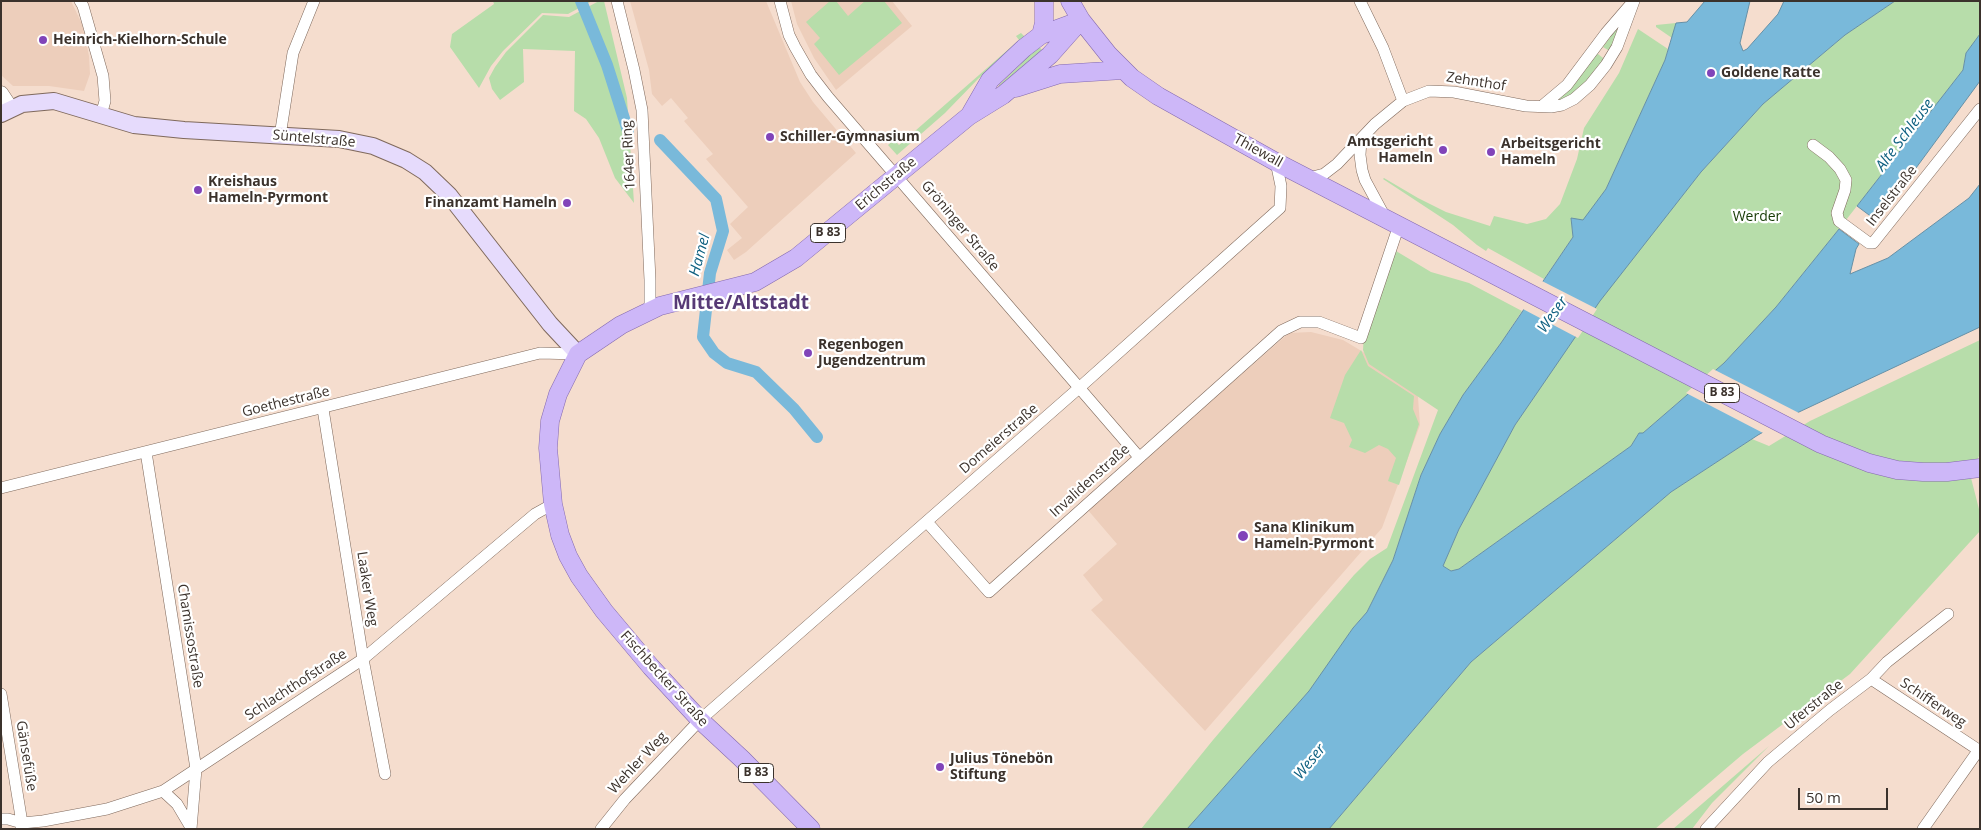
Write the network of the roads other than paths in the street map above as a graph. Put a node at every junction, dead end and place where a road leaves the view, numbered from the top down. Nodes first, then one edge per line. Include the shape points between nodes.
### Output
1 (80, 1) edge
2 (314, 1) edge
3 (617, 1) edge
4 (780, 1) edge
5 (1044, 1) edge
6 (1070, 1) edge
7 (1360, 1) edge
8 (1634, 1) edge
9 (1082, 20) junction
10 (1041, 35) junction
11 (1592, 52) junction
12 (1606, 65) junction
13 (1123, 70) junction
14 (1, 93) edge
15 (1002, 95) junction
16 (1403, 101) junction
17 (1542, 106) junction
18 (1980, 109) edge
19 (6, 111) edge
20 (101, 115) junction
21 (969, 116) junction
22 (280, 136) junction
23 (1361, 139) junction
24 (1813, 144) dead end
25 (1276, 162) junction
26 (896, 176) junction
27 (1309, 178) junction
28 (1392, 221) junction
29 (650, 311) junction
30 (578, 354) junction
31 (1079, 388) junction
32 (323, 409) junction
33 (146, 452) junction
34 (1143, 454) junction
35 (1980, 468) edge
36 (1, 488) edge
37 (553, 504) junction
38 (927, 522) junction
39 (1948, 614) dead end
40 (363, 659) junction
41 (1870, 679) junction
42 (1, 694) edge
43 (700, 720) junction
44 (1979, 751) edge
45 (196, 769) junction
46 (386, 774) dead end
47 (163, 791) junction
48 (1, 819) edge
49 (22, 826) edge
50 (190, 827) edge
51 (601, 829) edge
52 (811, 829) edge
53 (1706, 829) edge
54 (1923, 829) edge

1 - 20 street via 103,76 105,101
2 - 22 street via 293,53
3 - 29 street, 164er Ring via 642,110
4 - 26 street, Gröninger Straße via 789,35 811,75
5 - 10 main road
6 - 9 main road, Thiewall
7 - 16 street via 1383,48
8 - 11 street
8 - 12 street, Zehnthof
9 - 10 main road, Erichstraße / B 83
9 - 13 main road, Thiewall / B 83
9 - 15 main road, Erichstraße / B 83 via 1050,55
10 - 21 main road, Erichstraße / B 83 via 990,80
11 - 12 street via 1600,50 1605,54
11 - 17 street via 1567,85
12 - 17 street, Zehnthof via 1574,99 1562,105
13 - 15 main road, B 83 via 1060,74
13 - 25 main road, Thiewall / B 83 via 1158,96
14 - 19 street, Süntelstraße
15 - 21 main road, Erichstraße / B 83
16 - 17 street, Zehnthof via 1429,91
16 - 23 street, Zehnthof
18 - 24 street, Inselstraße via 1873,243 1868,243 1839,221 1837,213 1846,180 1829,157
19 - 20 main road, Süntelstraße via 30,102 54,101
20 - 22 main road, Süntelstraße via 134,125
21 - 26 main road, Erichstraße / B 83
22 - 30 main road, Süntelstraße via 339,139 373,146 425,172 449,195 550,324
23 - 27 street, Zehnthof via 1324,174
23 - 28 street via 1360,155 1365,180
25 - 27 main road, Thiewall / B 83
25 - 31 street, Domeierstraße via 1281,186 1280,208
26 - 29 main road, Erichstraße / B 83 via 796,258 755,282
26 - 31 street, Gröninger Straße
27 - 28 main road, Thiewall / B 83
28 - 34 street, Invalidenstraße via 1361,338 1319,322 1300,322 1282,331
28 - 35 main road, Thiewall / B 83 via 1821,444 1897,470 1947,472
29 - 30 main road, B 83 via 621,325
30 - 32 street, Goethestraße via 540,353
30 - 37 main road, B 83 via 558,394 550,420 548,448
31 - 34 street, Gröninger Straße
31 - 38 street, Domeierstraße
32 - 33 street, Goethestraße
32 - 40 street, Laaker Weg
33 - 36 street, Goethestraße
33 - 45 street, Chamissostraße
34 - 38 street, Invalidenstraße via 989,592
37 - 40 street, Schlachthofstraße via 536,514
37 - 43 main road, Fischbecker Straße / B 83 via 560,535 579,576 604,611
38 - 43 street, Domeierstraße
39 - 41 street, Uferstraße
40 - 45 street, Schlachthofstraße
40 - 46 street, Laaker Weg
41 - 44 street, Schifferweg
41 - 53 street, Uferstraße via 1768,762
42 - 49 street, Gänsefüße
43 - 51 street, Wehler Weg
43 - 52 main road, Fischbecker Straße / B 83
44 - 54 street
45 - 47 street, Schlachthofstraße
45 - 50 street, Chamissostraße
47 - 49 street, Schlachthofstraße via 108,809
47 - 50 street, Chamissostraße via 178,804
48 - 49 street, Schlachthofstraße

